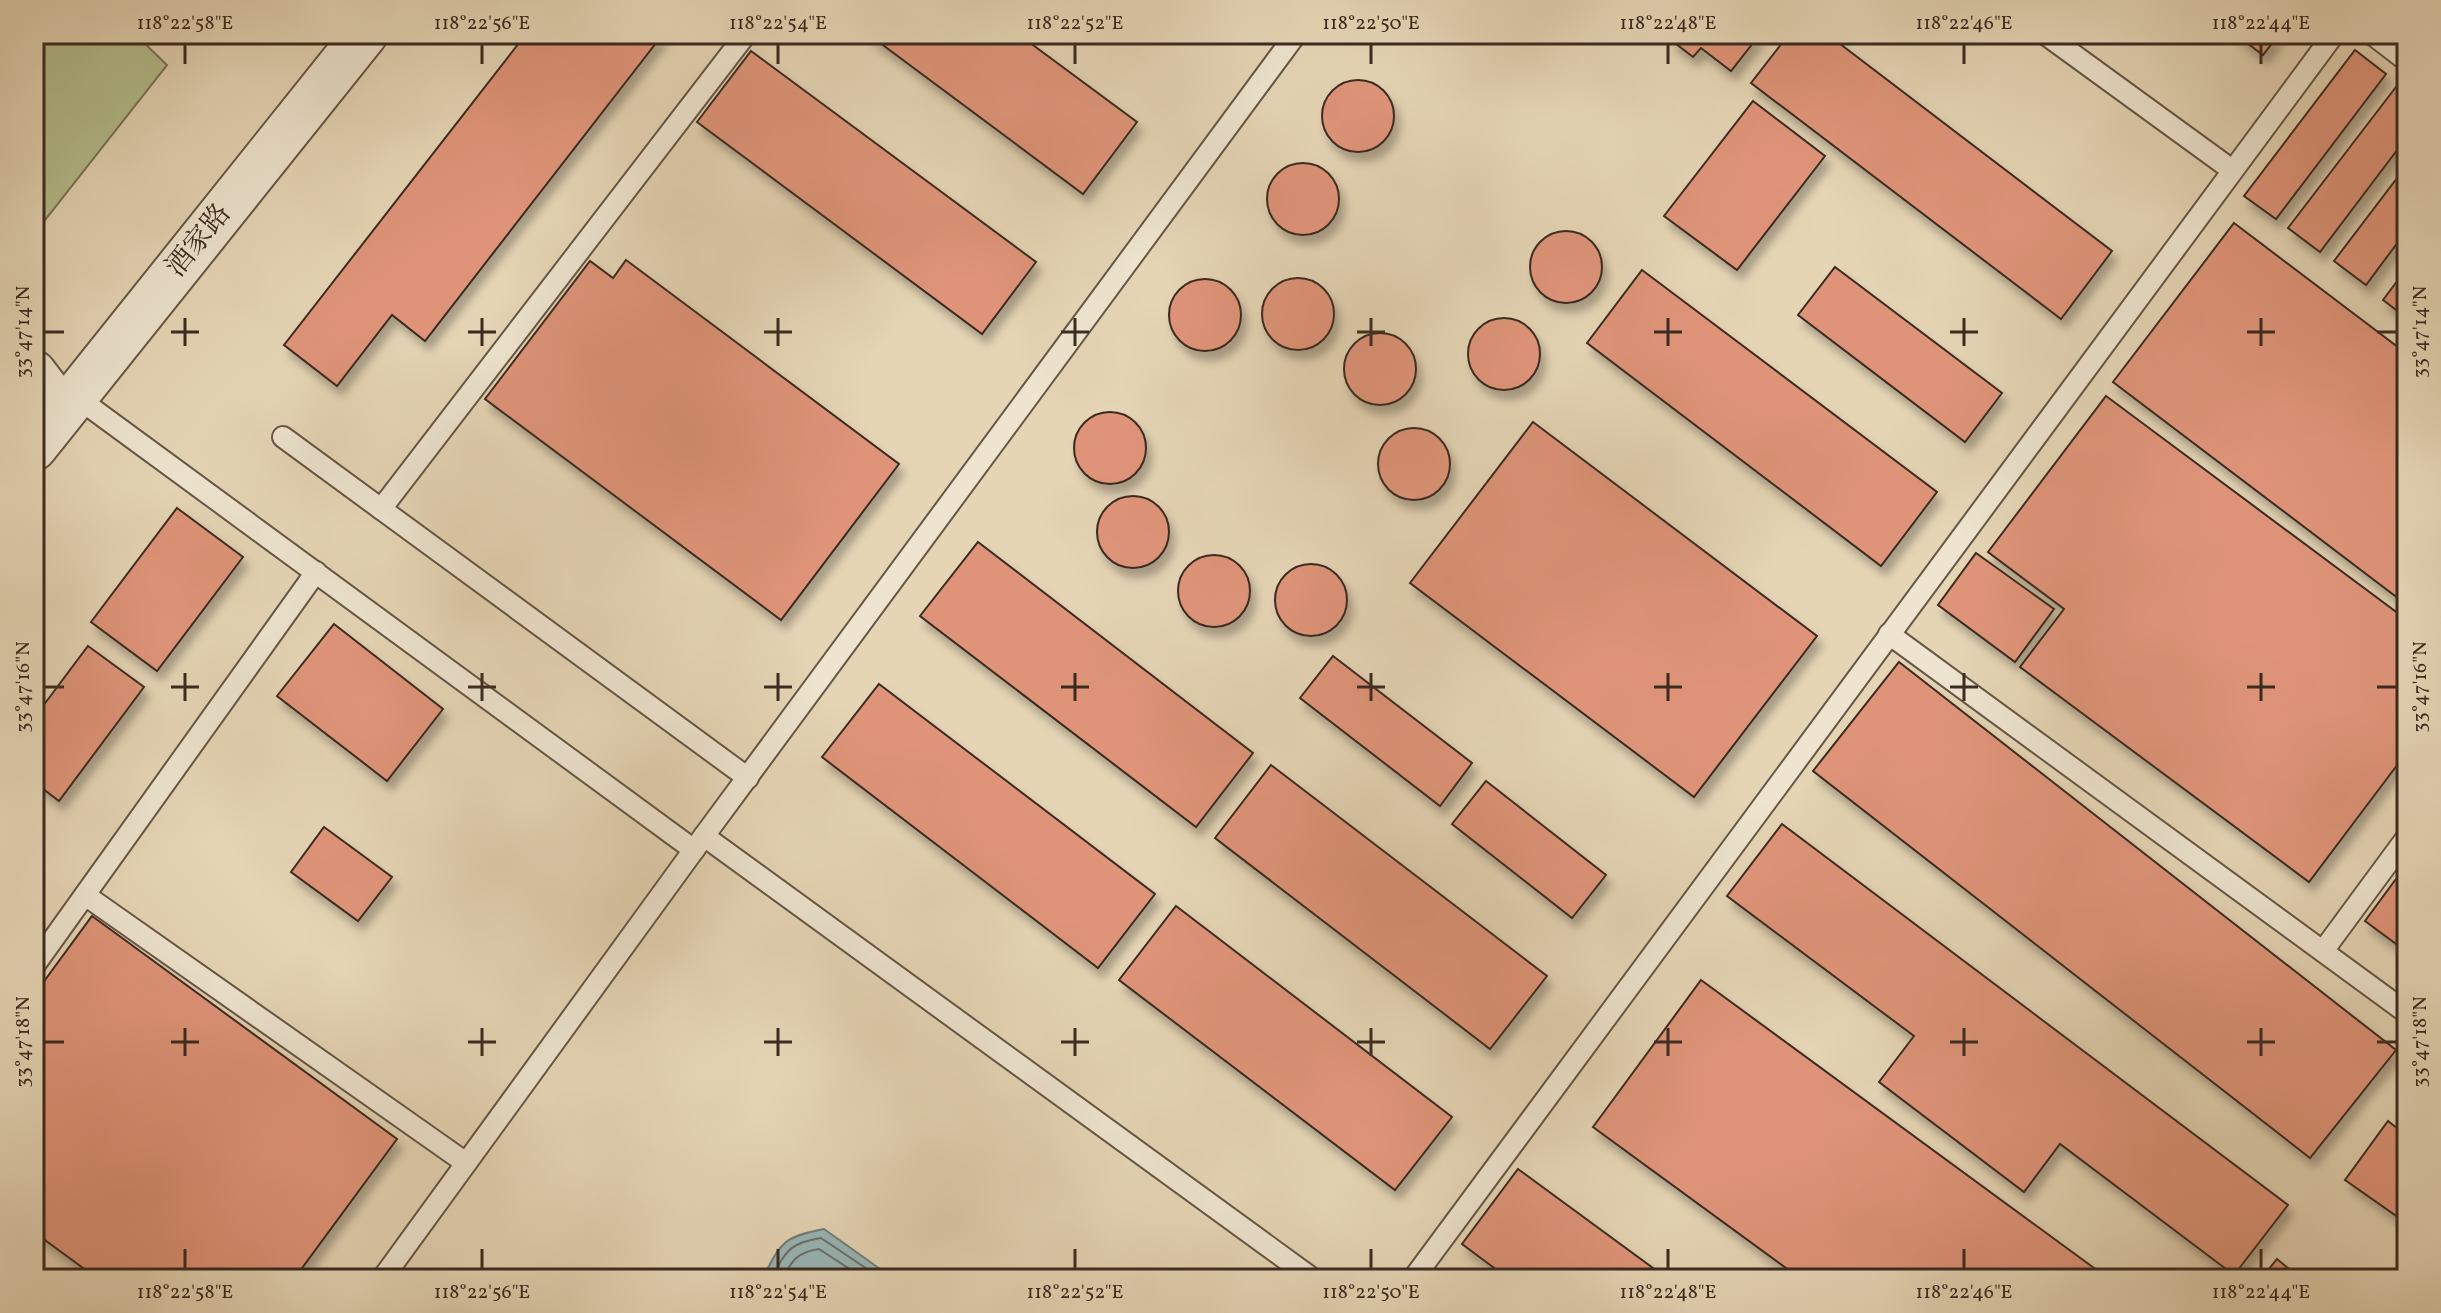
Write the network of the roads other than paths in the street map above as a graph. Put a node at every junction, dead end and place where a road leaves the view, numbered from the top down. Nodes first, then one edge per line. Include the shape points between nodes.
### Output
1 (365, 34) edge
2 (746, 34) edge
3 (1296, 34) edge
4 (2045, 34) edge
5 (2334, 34) edge
6 (2372, 34) edge
7 (2407, 61) edge
8 (2232, 170) junction
9 (34, 373) edge
10 (69, 403) junction
11 (283, 437) dead end
12 (34, 448) edge
13 (381, 509) junction
14 (316, 572) junction
15 (1889, 634) junction
16 (748, 778) junction
17 (2407, 837) edge
18 (699, 843) junction
19 (85, 895) junction
20 (2323, 951) junction
21 (34, 966) edge
22 (2407, 1013) edge
23 (466, 1163) junction
24 (382, 1279) edge
25 (1313, 1279) edge
26 (1413, 1279) edge

1 - 10 street, 酒家路
2 - 13 lane
3 - 16 lane
4 - 8 lane
5 - 8 lane
6 - 7 lane
8 - 15 lane
9 - 10 street
10 - 12 street, 酒家路
10 - 14 lane
11 - 13 lane
13 - 16 lane
14 - 18 lane
14 - 19 lane
15 - 20 lane
15 - 26 lane
16 - 18 lane
17 - 20 lane
18 - 23 lane
18 - 25 lane
19 - 21 lane
19 - 23 lane
20 - 22 lane
23 - 24 lane

